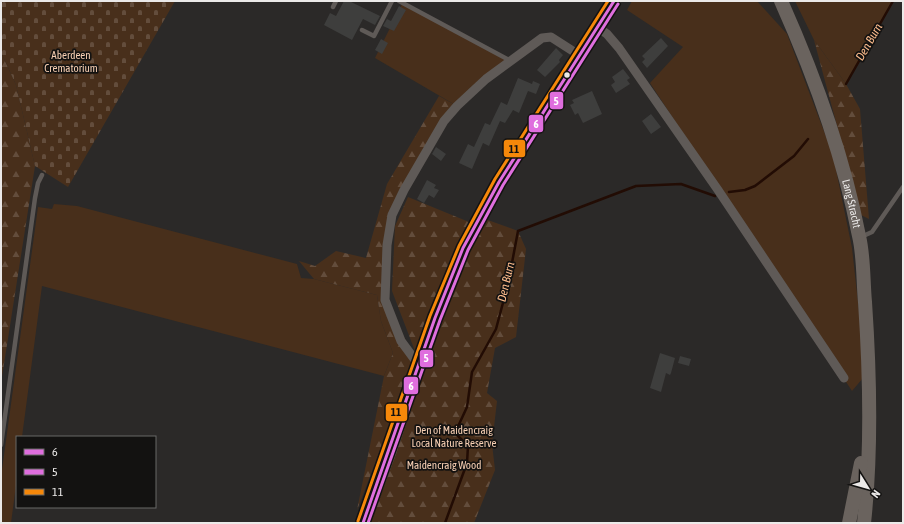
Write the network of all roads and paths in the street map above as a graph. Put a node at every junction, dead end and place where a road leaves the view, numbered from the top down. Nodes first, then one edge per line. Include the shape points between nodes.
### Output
1 (336, 1) edge
2 (392, 1) edge
3 (399, 1) edge
4 (614, 1) edge
5 (781, 1) edge
6 (333, 8) dead end
7 (597, 27) junction
8 (362, 30) dead end
9 (580, 55) junction
10 (511, 61) junction
11 (42, 175) dead end
12 (903, 187) edge
13 (860, 237) junction
14 (418, 364) junction
15 (844, 378) dead end
16 (869, 417) junction
17 (1, 445) edge
18 (363, 523) edge
19 (849, 523) edge
20 (864, 523) edge

1 - 6 lane
2 - 8 lane via 374,36
3 - 10 lane
4 - 7 main road
5 - 13 main road, Lang Stracht via 808,60 838,149
7 - 9 main road
7 - 15 street via 613,40 718,190
9 - 10 street via 555,39 547,37 539,39
9 - 14 main road via 499,182 463,248
10 - 14 street via 466,97 444,121 392,215 387,245 385,300 401,341
11 - 17 lane via 34,198
12 - 13 lane via 872,232
13 - 16 main road, Lang Stracht
14 - 18 main road
16 - 19 main road, Lang Stracht
16 - 20 main road, Lang Stracht

